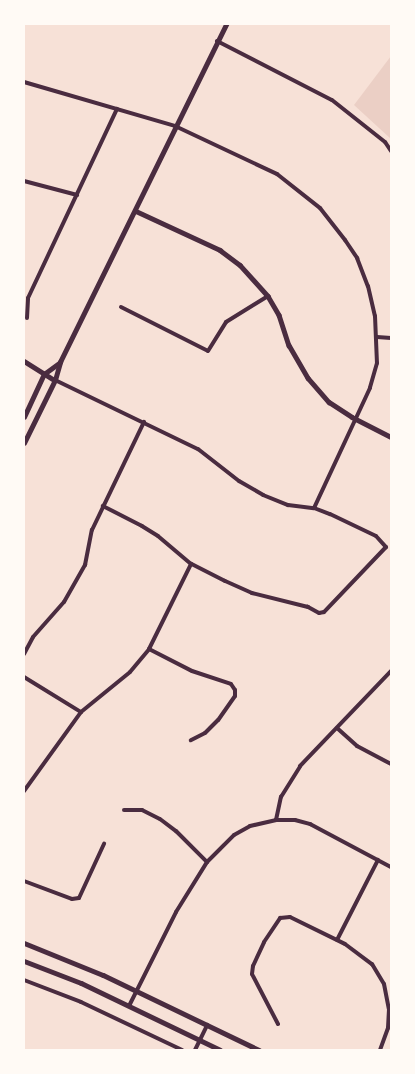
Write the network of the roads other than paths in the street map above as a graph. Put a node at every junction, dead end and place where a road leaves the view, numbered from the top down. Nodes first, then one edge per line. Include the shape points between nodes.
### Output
1 (226, 24) edge
2 (217, 41) junction
3 (24, 82) edge
4 (117, 108) junction
5 (175, 126) junction
6 (391, 151) edge
7 (24, 181) edge
8 (77, 195) junction
9 (136, 211) junction
10 (268, 296) junction
11 (121, 307) dead end
12 (27, 318) dead end
13 (377, 337) junction
14 (391, 338) edge
15 (24, 361) edge
16 (60, 362) junction
17 (44, 374) junction
18 (55, 380) junction
19 (24, 417) edge
20 (355, 419) junction
21 (144, 422) junction
22 (391, 436) edge
23 (24, 443) edge
24 (103, 506) junction
25 (314, 508) junction
26 (191, 564) junction
27 (150, 649) junction
28 (24, 654) edge
29 (391, 671) edge
30 (24, 677) edge
31 (81, 712) junction
32 (337, 728) junction
33 (191, 740) dead end
34 (391, 764) edge
35 (26, 784) edge
36 (24, 791) edge
37 (124, 810) dead end
38 (276, 820) junction
39 (104, 844) dead end
40 (378, 860) junction
41 (207, 862) junction
42 (391, 867) edge
43 (24, 881) edge
44 (337, 940) junction
45 (24, 943) edge
46 (24, 961) edge
47 (24, 980) edge
48 (136, 991) junction
49 (129, 1006) junction
50 (278, 1024) dead end
51 (207, 1025) junction
52 (200, 1040) junction
53 (182, 1050) edge
54 (195, 1050) edge
55 (220, 1050) edge
56 (259, 1050) edge
57 (380, 1050) edge

1 - 2 street
2 - 5 street
2 - 6 street via 332,100
3 - 4 street
4 - 5 street
4 - 8 street
5 - 9 street
5 - 13 street via 277,174 320,208 357,258 368,286
7 - 8 street
8 - 12 street via 28,298
9 - 10 street via 220,250 240,265
9 - 16 street
10 - 11 street via 226,322 208,351
10 - 20 street via 279,315 288,344 308,378 329,402
13 - 14 street
13 - 20 street via 374,376
15 - 17 street
16 - 17 street
16 - 18 street
17 - 18 street
17 - 19 street
18 - 21 street
18 - 23 street
20 - 22 street
20 - 25 street
21 - 24 street
21 - 25 street via 198,449 239,482 263,495 288,504
24 - 26 street via 158,536
24 - 28 street via 92,530 82,571 64,602 32,637
25 - 26 street via 376,536 386,547 324,612 252,593
26 - 27 street
27 - 31 street via 130,672
27 - 33 street via 192,671 231,684 235,690 234,699 218,720 205,733
29 - 32 street
30 - 31 street
31 - 35 street
32 - 34 street via 357,746
32 - 38 street via 300,766 286,786
35 - 36 street
37 - 41 street via 142,810 160,819
38 - 40 street via 310,824
38 - 41 street via 250,826 234,835
39 - 43 street via 79,898 72,899
40 - 42 street
40 - 44 street
41 - 48 street via 176,912
44 - 50 street via 290,916 280,918 264,942 252,974
44 - 57 street via 372,964 384,984 389,1009 388,1028
45 - 48 main road
46 - 49 main road
47 - 53 street via 81,1002
48 - 49 street
48 - 51 main road
49 - 52 main road
51 - 52 street
51 - 56 main road
52 - 54 street
52 - 55 main road

